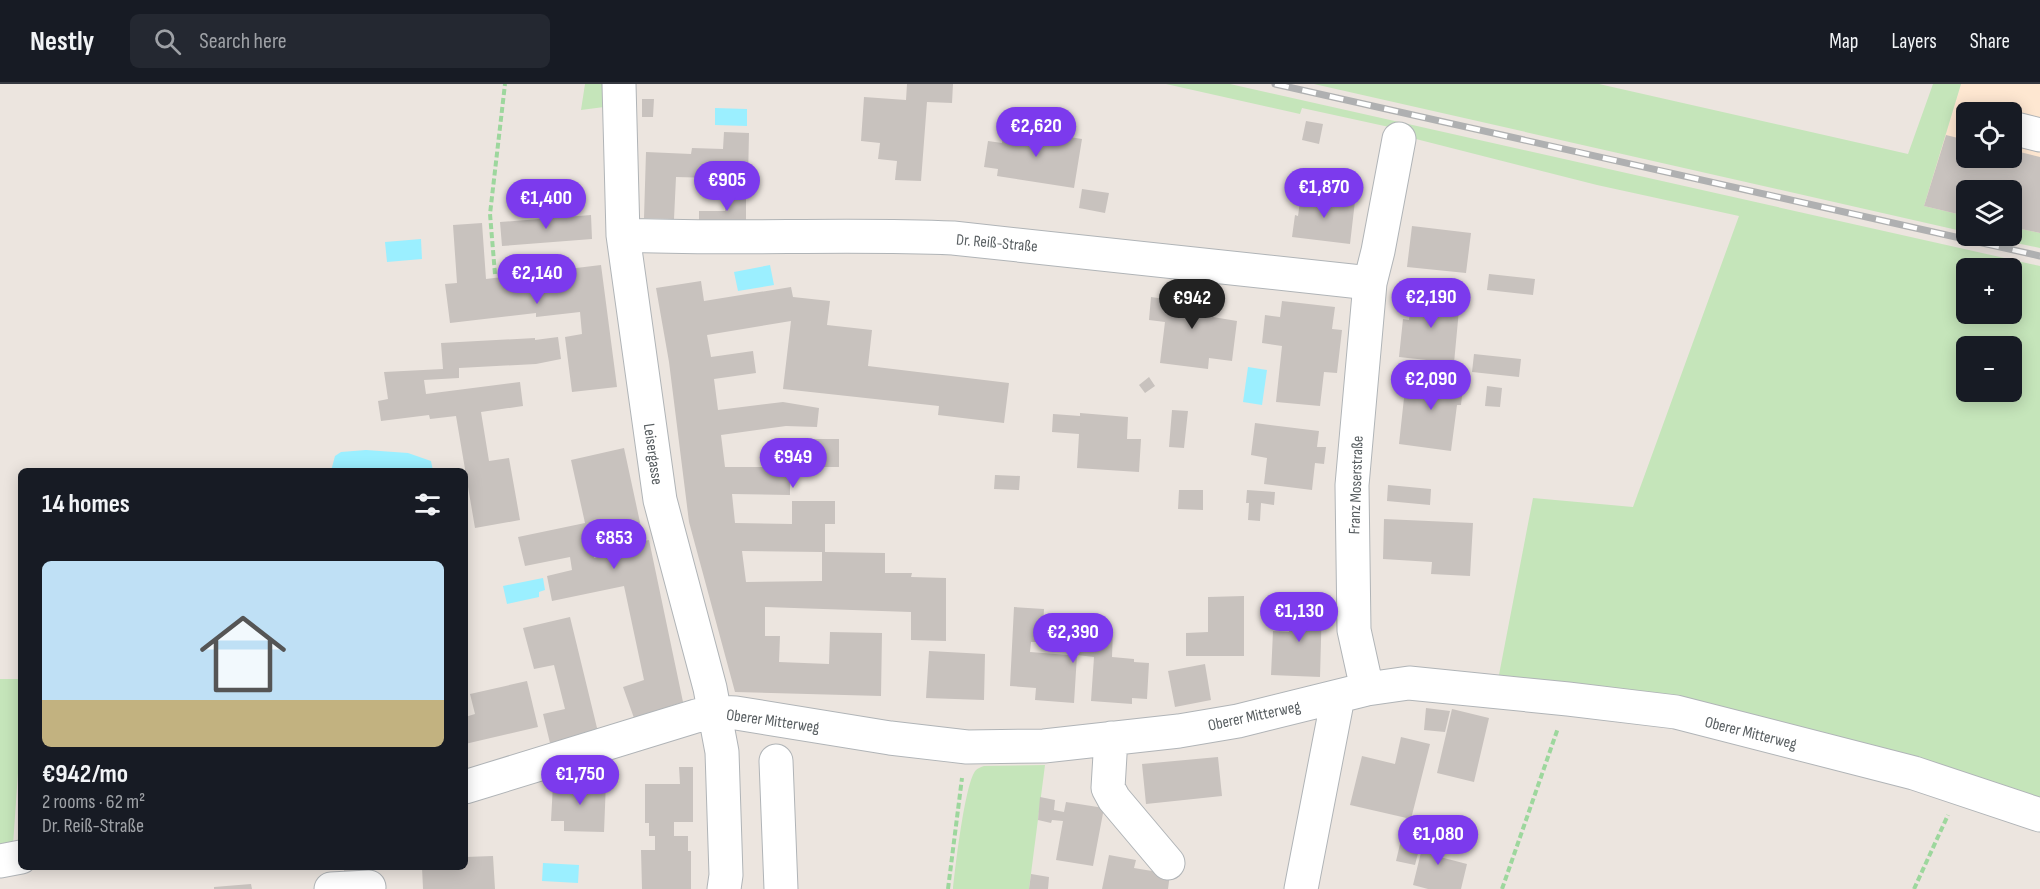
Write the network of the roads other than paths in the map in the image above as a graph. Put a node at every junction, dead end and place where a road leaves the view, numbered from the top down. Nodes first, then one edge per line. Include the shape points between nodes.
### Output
1 (619, 84) edge
2 (2022, 130) edge
3 (2040, 135) edge
4 (1399, 139) dead end
5 (623, 235) junction
6 (1370, 283) junction
7 (1353, 693) junction
8 (715, 712) junction
9 (1111, 738) junction
10 (776, 761) dead end
11 (468, 786) edge
12 (2040, 815) edge
13 (18, 858) edge
14 (0, 861) edge
15 (1168, 863) dead end
16 (369, 881) edge
17 (332, 889) edge
18 (724, 889) edge
19 (781, 889) edge
20 (1301, 889) edge

1 - 5 street, Leisergasse
2 - 3 street
4 - 6 street, Franz Moserstraße
5 - 6 street, Dr. Reiß-Straße via 953,238
5 - 8 street, Leisergasse via 660,500
6 - 7 street, Franz Moserstraße via 1352,485
7 - 9 street, Oberer Mitterweg via 1238,721
7 - 12 street, Oberer Mitterweg via 1409,683 1676,712 1914,773
7 - 20 street
8 - 9 street, Oberer Mitterweg via 967,747 1044,746
8 - 11 street, Oberer Mitterweg
8 - 18 street, Leisergasse via 722,752
9 - 15 street via 1108,788
10 - 19 street
13 - 14 street
16 - 17 street

